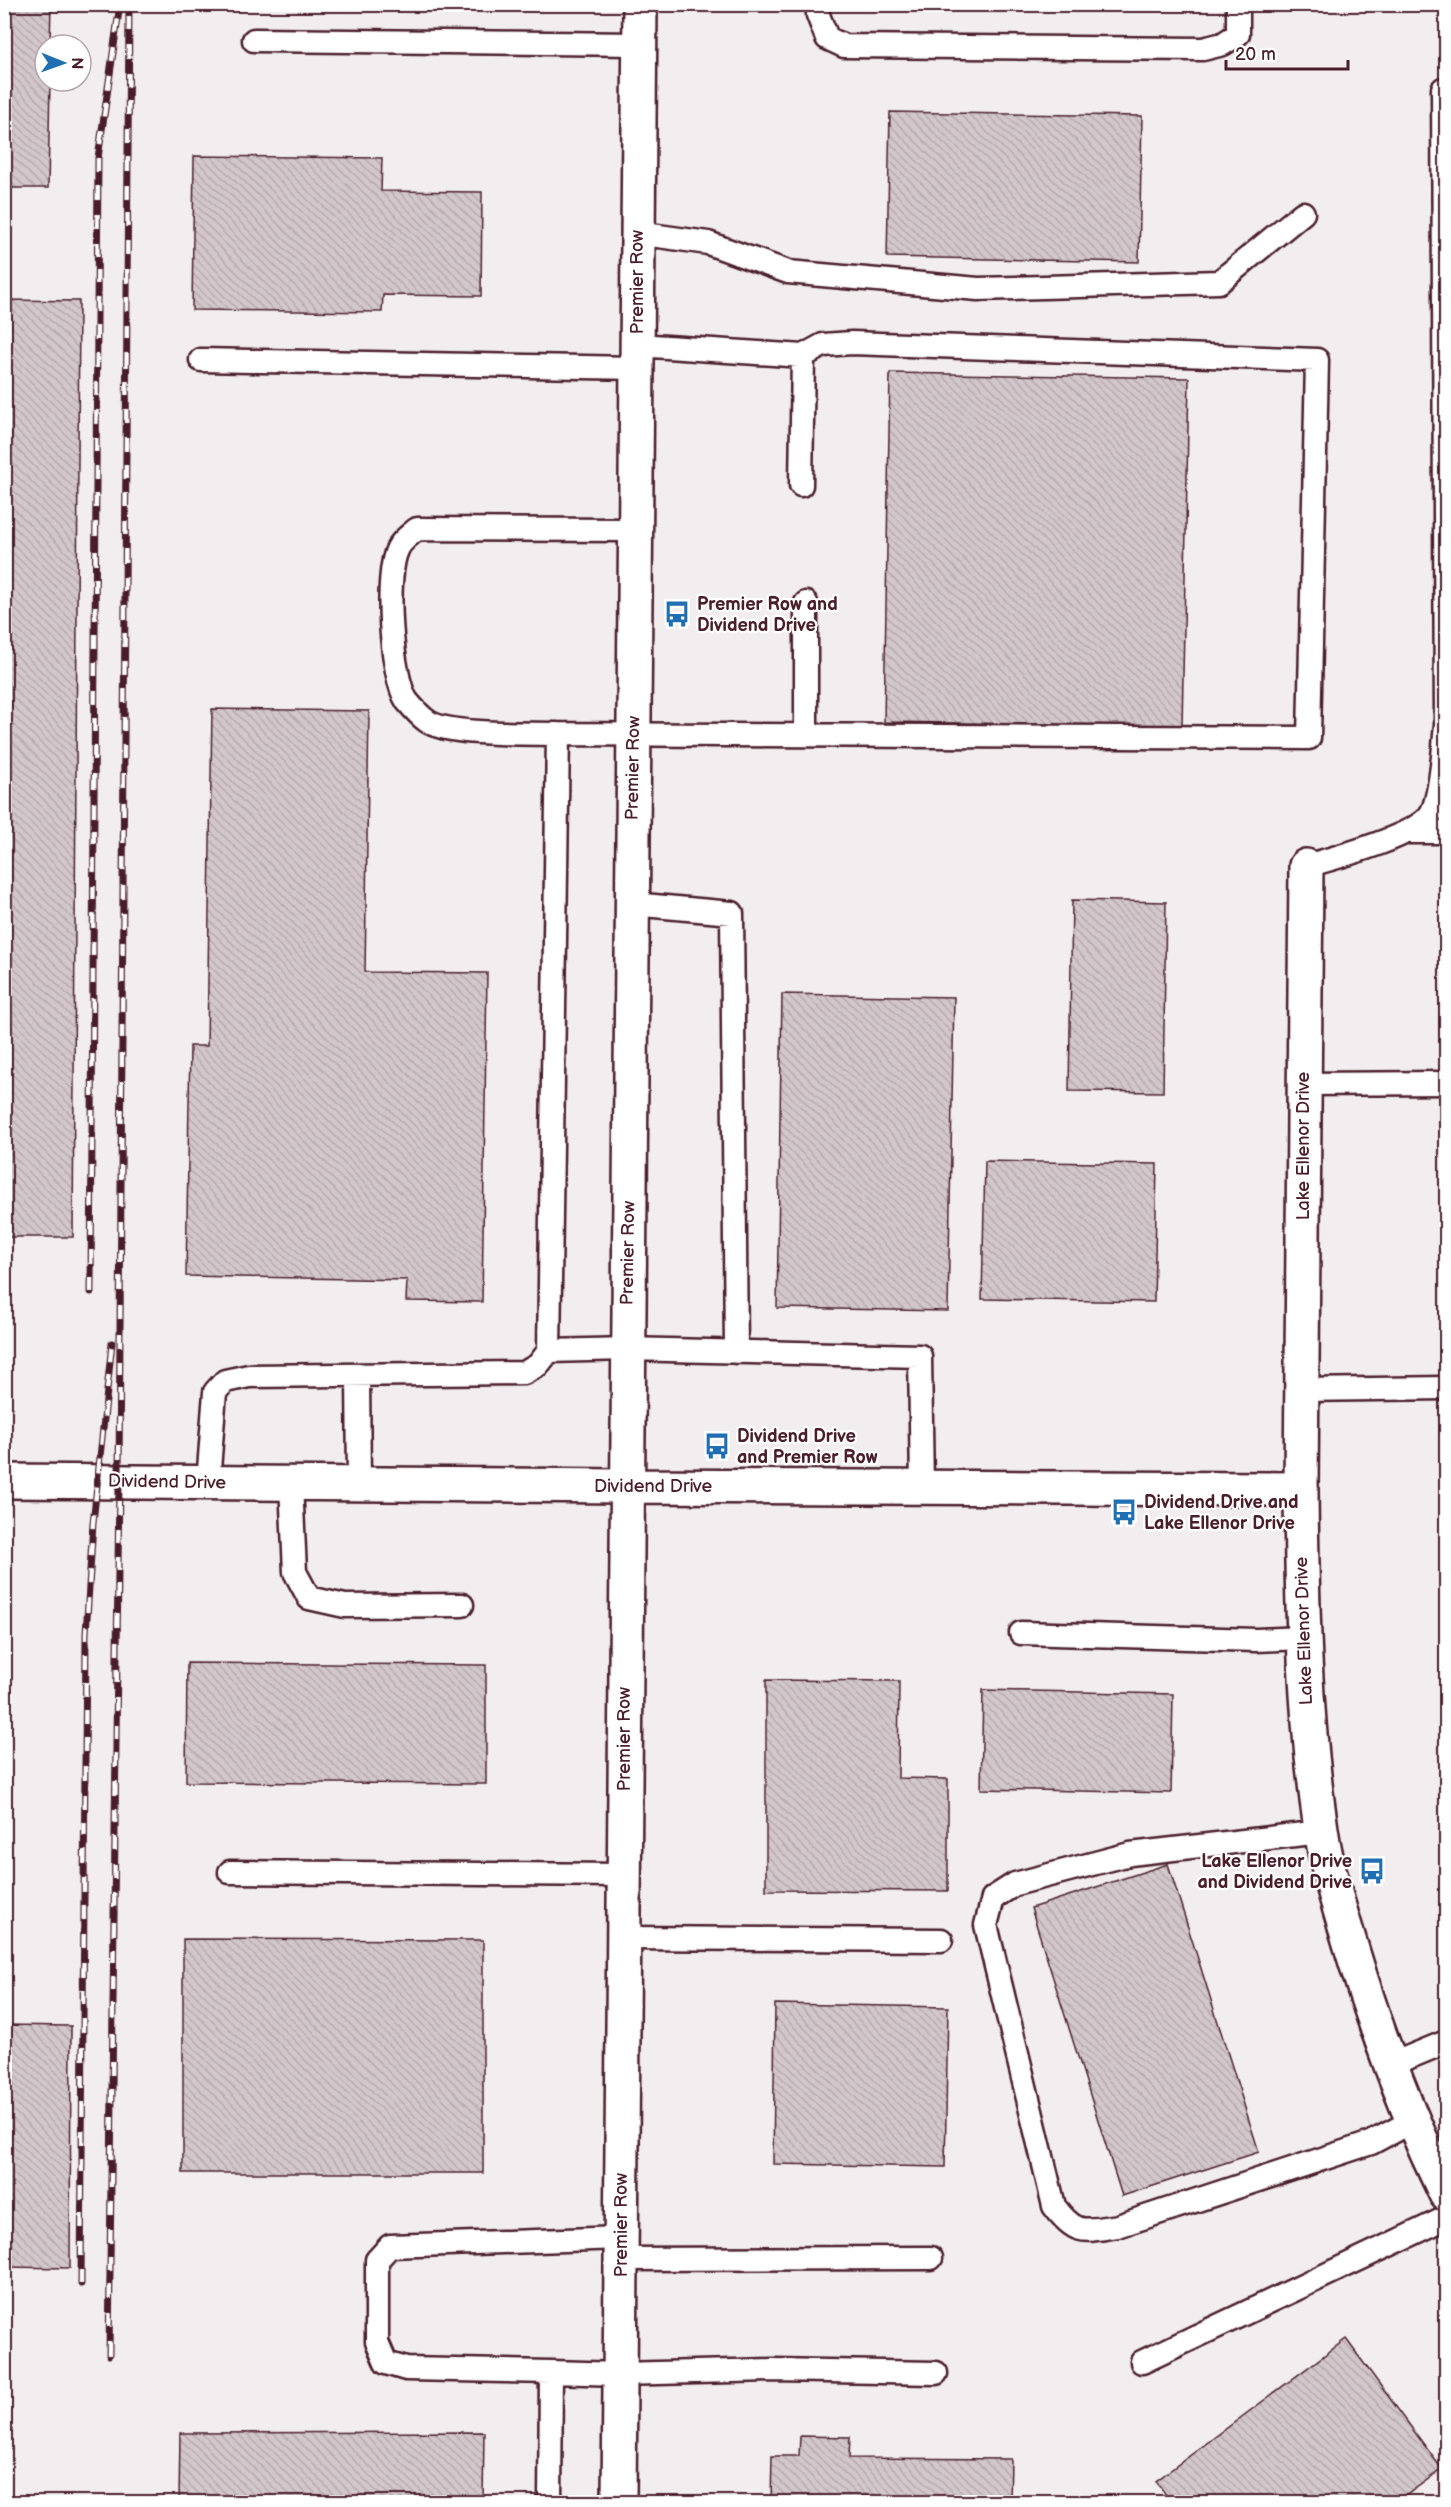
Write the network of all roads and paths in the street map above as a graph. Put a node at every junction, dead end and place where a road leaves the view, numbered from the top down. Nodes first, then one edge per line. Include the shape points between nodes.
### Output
1 (640, 4) edge
2 (818, 4) edge
3 (1238, 4) edge
4 (254, 40) dead end
5 (640, 44) junction
6 (1446, 90) edge
7 (1303, 213) dead end
8 (637, 233) junction
9 (637, 356) junction
10 (803, 356) junction
11 (201, 360) dead end
12 (801, 485) dead end
13 (635, 530) junction
14 (806, 603) dead end
15 (1446, 724) edge
16 (633, 732) junction
17 (806, 733) junction
18 (558, 734) junction
19 (1406, 832) junction
20 (1446, 832) edge
21 (1306, 866) joint
22 (632, 904) junction
23 (1446, 1083) edge
24 (1303, 1084) junction
25 (627, 1349) junction
26 (549, 1351) junction
27 (736, 1352) junction
28 (358, 1374) junction
29 (1446, 1388) edge
30 (1302, 1390) junction
31 (4, 1481) edge
32 (208, 1483) junction
33 (291, 1484) junction
34 (359, 1484) junction
35 (626, 1486) junction
36 (922, 1488) junction
37 (1301, 1489) junction
38 (462, 1605) dead end
39 (1021, 1633) dead end
40 (1302, 1638) junction
41 (1321, 1832) junction
42 (230, 1872) dead end
43 (623, 1875) junction
44 (623, 1938) junction
45 (941, 1940) dead end
46 (1446, 2042) edge
47 (1390, 2065) junction
48 (1412, 2121) junction
49 (1446, 2194) edge
50 (1446, 2218) edge
51 (621, 2249) junction
52 (930, 2258) dead end
53 (1142, 2362) dead end
54 (550, 2372) junction
55 (936, 2373) dead end
56 (620, 2374) junction
57 (550, 2502) edge
58 (619, 2502) edge

1 - 5 street, Premier Row
2 - 3 lane via 826,38 844,46 1203,49 1223,44 1238,34
4 - 5 lane
5 - 8 street, Premier Row
6 - 15 lane
7 - 8 lane via 1219,282 990,288 788,272 708,243
8 - 9 street, Premier Row
9 - 10 lane
9 - 11 lane
9 - 13 street, Premier Row
10 - 12 lane
10 - 17 lane via 823,345 852,343 1317,360 1309,738
13 - 16 street, Premier Row
13 - 18 lane via 417,529 398,548 390,613 396,668 407,700 428,722 463,730
14 - 17 lane
15 - 19 lane via 1442,773 1430,815
16 - 17 lane
16 - 18 lane
16 - 22 street, Premier Row
18 - 26 lane
19 - 20 lane
19 - 21 lane
21 - 24 street, Lake Ellenor Drive
22 - 25 street, Premier Row
22 - 27 lane via 732,913
23 - 24 lane
24 - 30 street, Lake Ellenor Drive
25 - 26 lane
25 - 27 lane
25 - 35 street, Premier Row
26 - 28 lane via 538,1365 524,1373
27 - 36 lane via 920,1356
28 - 32 lane via 249,1376 225,1381 215,1392
28 - 34 lane
29 - 30 lane
30 - 37 street, Lake Ellenor Drive
31 - 32 street, Dividend Drive
32 - 33 street, Dividend Drive
33 - 34 street, Dividend Drive
33 - 38 lane via 295,1572 309,1598 345,1606
34 - 35 street, Dividend Drive
35 - 36 street, Dividend Drive
35 - 43 street, Premier Row
36 - 37 street, Dividend Drive
37 - 40 street, Lake Ellenor Drive
39 - 40 lane
40 - 41 street, Lake Ellenor Drive
41 - 47 street, Lake Ellenor Drive via 1370,2011
41 - 48 lane via 1130,1854 1016,1884 993,1898 986,1925 1054,2206 1068,2225 1087,2230 1118,2226 1371,2143
42 - 43 lane
43 - 44 street, Premier Row
44 - 45 lane
44 - 51 street, Premier Row
46 - 47 lane
47 - 48 street, Lake Ellenor Drive
48 - 49 street, Lake Ellenor Drive
50 - 53 lane
51 - 52 lane
51 - 54 lane via 390,2246 377,2260 377,2342 386,2363 406,2368
51 - 56 street, Premier Row
54 - 56 lane
54 - 57 lane
55 - 56 lane via 773,2370
56 - 58 street, Premier Row

